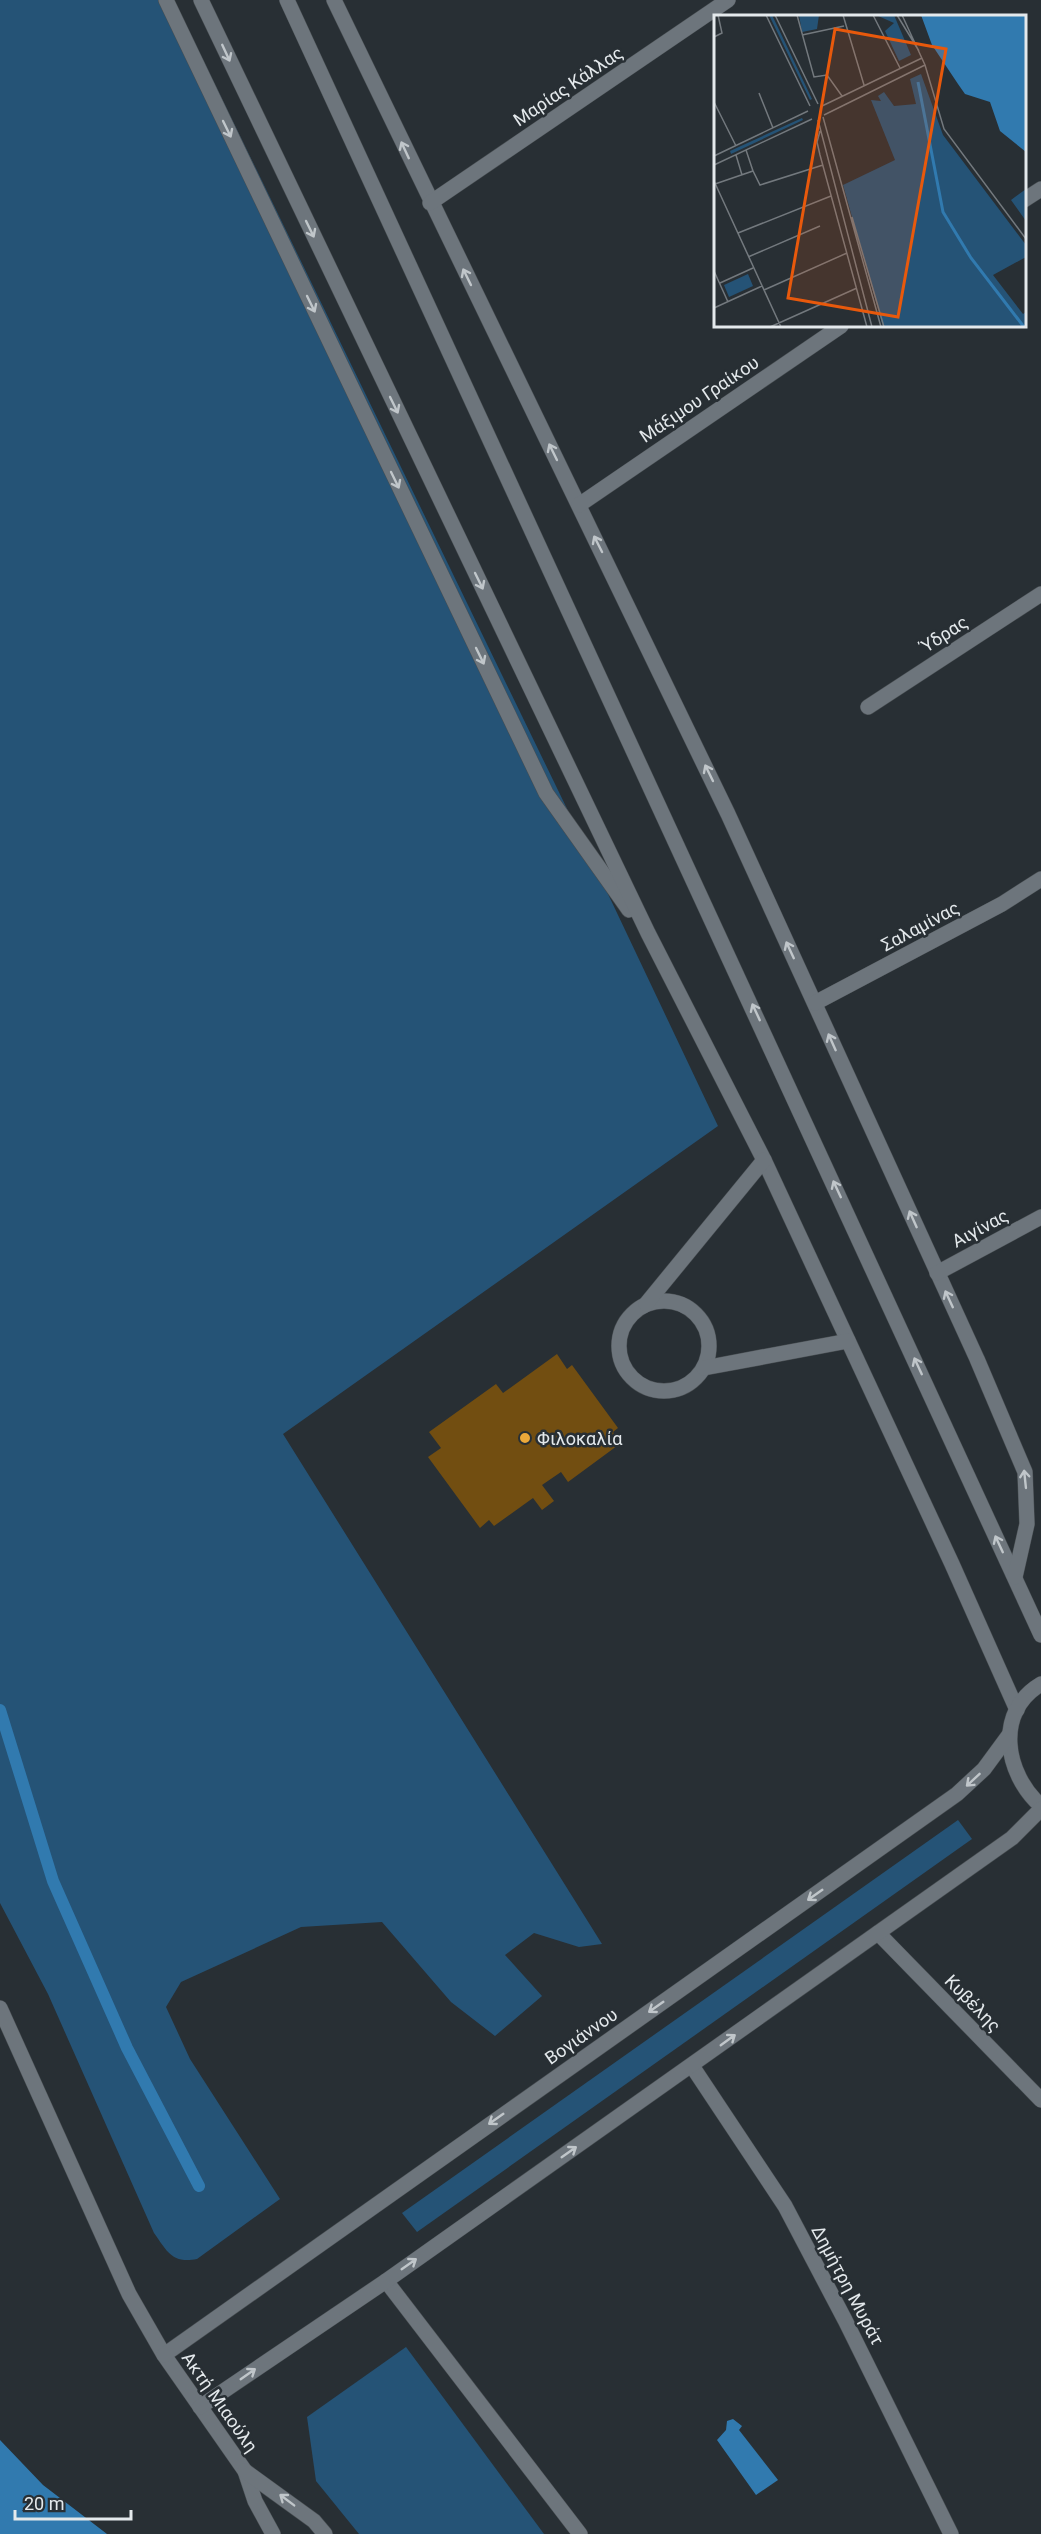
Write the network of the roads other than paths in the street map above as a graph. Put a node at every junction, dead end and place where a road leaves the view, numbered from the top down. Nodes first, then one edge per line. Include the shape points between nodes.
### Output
1 (166, 0) edge
2 (201, 0) edge
3 (288, 0) edge
4 (334, 0) edge
5 (728, 0) edge
6 (1041, 189) edge
7 (1026, 199) edge
8 (430, 203) junction
9 (840, 327) edge
10 (579, 505) junction
11 (1041, 594) edge
12 (868, 707) dead end
13 (1041, 879) edge
14 (657, 950) junction
15 (815, 1003) junction
16 (764, 1160) junction
17 (1041, 1217) edge
18 (937, 1273) junction
19 (645, 1305) junction
20 (848, 1341) junction
21 (704, 1368) junction
22 (1015, 1577) junction
23 (1041, 1635) edge
24 (1041, 1684) edge
25 (1017, 1710) junction
26 (1010, 1735) junction
27 (1041, 1807) edge
28 (878, 1933) junction
29 (0, 2008) edge
30 (692, 2066) junction
31 (1041, 2100) edge
32 (386, 2281) junction
33 (164, 2355) junction
34 (200, 2407) junction
35 (245, 2471) junction
36 (273, 2534) edge
37 (325, 2534) edge
38 (580, 2534) edge
39 (951, 2534) edge

1 -> 14 street via 546,793
2 -> 14 street
22 -> 3 street
8 -> 4 street
5 - 8 street, Μαρίας Κάλλας
6 - 7 street
10 -> 8 street
9 - 10 street, Μάξιμου Γραίκου
15 -> 10 street
11 - 12 street, Ύδρας
13 - 15 street, Σαλαμίνας via 1002,904
14 - 16 street
18 -> 15 street
16 - 19 street
16 - 20 street
17 - 18 street, Αιγίνας
22 -> 18 street via 1027,1524 1025,1472
19 - 21 street via 676,1302 699,1316 710,1340
19 - 21 street via 632,1313 621,1334 619,1357 626,1371 643,1386 666,1392 695,1380
20 - 21 street
20 - 25 street
22 - 23 street
24 - 25 street, Βογιάννου via 1031,1690
25 - 26 street, Βογιάννου
26 - 27 street, Βογιάννου via 1016,1775 1027,1794
26 -> 33 street, Βογιάννου via 984,1769 957,1794
27 - 28 street, Βογιάννου via 1012,1838
30 -> 28 street, Βογιάννου
28 - 31 street, Κυβέλης
29 - 33 street, Ακτή Μιαούλη via 95,2224
32 -> 30 street, Βογιάννου
30 - 39 street, Δημήτρη Μυράτ via 785,2206
34 -> 32 street, Βογιάννου
32 - 38 street
33 - 34 street, Ακτή Μιαούλη
34 - 35 street, Ακτή Μιαούλη
35 - 36 street, Ακτή Μιαούλη via 255,2501
37 -> 35 street, Ακτή Μιαούλη via 314,2521

